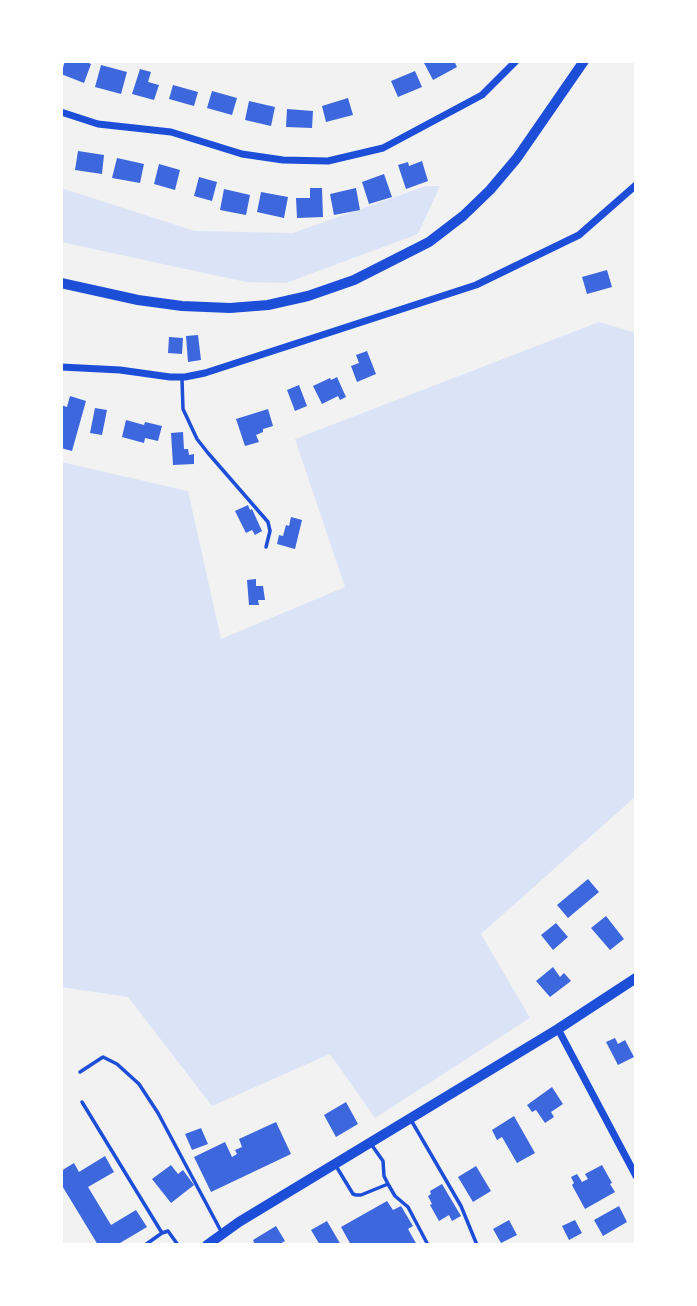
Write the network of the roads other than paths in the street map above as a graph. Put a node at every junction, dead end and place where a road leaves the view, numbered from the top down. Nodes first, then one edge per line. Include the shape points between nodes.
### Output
1 (516, 61) edge
2 (584, 61) edge
3 (61, 112) edge
4 (636, 185) edge
5 (61, 283) edge
6 (61, 368) edge
7 (182, 377) junction
8 (266, 547) dead end
9 (636, 978) edge
10 (558, 1029) junction
11 (80, 1072) dead end
12 (82, 1102) dead end
13 (410, 1119) junction
14 (371, 1143) junction
15 (335, 1165) junction
16 (636, 1176) edge
17 (388, 1184) junction
18 (162, 1233) junction
19 (223, 1235) junction
20 (145, 1245) edge
21 (178, 1245) edge
22 (207, 1245) edge
23 (428, 1245) edge
24 (477, 1245) edge

1 - 3 street via 482,95 383,148 328,161 242,154 171,132 98,124
2 - 5 main road via 517,158 463,216 429,242 354,280 308,296 230,308 138,300
4 - 7 street via 579,235 476,285
6 - 7 street
7 - 8 lane via 187,419 208,453 268,522
9 - 10 main road
10 - 13 main road
10 - 16 street
11 - 19 lane via 103,1057 139,1084
12 - 18 lane
13 - 14 main road
13 - 24 lane via 461,1206
14 - 15 main road
14 - 17 lane via 383,1161
15 - 17 lane via 353,1194
15 - 19 main road
17 - 23 lane via 408,1207
18 - 20 lane
18 - 21 lane via 168,1231
19 - 22 main road

